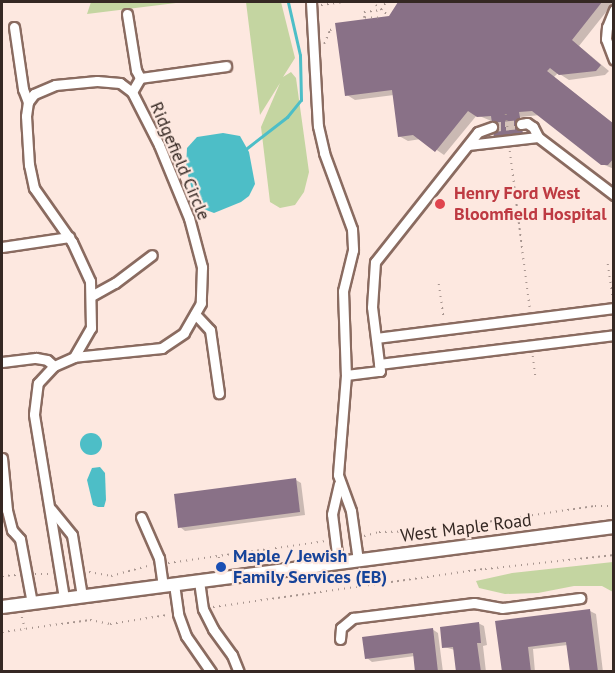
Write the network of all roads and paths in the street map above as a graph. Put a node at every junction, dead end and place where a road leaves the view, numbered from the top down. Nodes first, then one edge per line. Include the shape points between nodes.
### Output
1 (343, 2) edge
2 (376, 2) edge
3 (386, 2) edge
4 (311, 4) edge
5 (381, 9) junction
6 (614, 10) edge
7 (127, 14) dead end
8 (388, 15) dead end
9 (378, 18) dead end
10 (14, 27) dead end
11 (336, 28) dead end
12 (610, 29) edge
13 (312, 47) junction
14 (614, 60) edge
15 (226, 66) dead end
16 (140, 78) junction
17 (132, 92) junction
18 (28, 102) junction
19 (506, 114) dead end
20 (521, 123) dead end
21 (492, 127) tunnel mouth
22 (538, 137) junction
23 (509, 140) junction
24 (468, 145) junction
25 (614, 195) edge
26 (69, 237) junction
27 (2, 247) edge
28 (152, 255) dead end
29 (608, 264) dead end
30 (439, 285) dead end
31 (93, 295) junction
32 (613, 308) edge
33 (195, 314) junction
34 (532, 318) junction
35 (444, 329) junction
36 (614, 335) edge
37 (376, 338) junction
38 (534, 345) junction
39 (74, 357) junction
40 (2, 362) edge
41 (380, 364) junction
42 (54, 366) junction
43 (346, 375) junction
44 (536, 379) dead end
45 (219, 393) dead end
46 (2, 458) edge
47 (339, 484) junction
48 (614, 506) edge
49 (51, 509) junction
50 (141, 517) dead end
51 (614, 527) edge
52 (355, 537) junction
53 (336, 540) junction
54 (614, 555) edge
55 (219, 556) junction
56 (358, 560) junction
57 (338, 562) junction
58 (160, 564) junction
59 (221, 567) dead end
60 (79, 572) junction
61 (61, 573) junction
62 (27, 575) junction
63 (2, 576) edge
64 (199, 581) junction
65 (168, 585) junction
66 (82, 596) junction
67 (64, 598) junction
68 (580, 598) dead end
69 (32, 603) junction
70 (2, 607) edge
71 (203, 609) junction
72 (178, 614) junction
73 (22, 617) dead end
74 (25, 629) junction
75 (2, 632) edge
76 (340, 639) dead end
77 (211, 672) edge
78 (239, 672) edge

1 - 4 path
2 - 5 path
3 - 5 path
4 - 13 street
5 - 8 path
5 - 9 path via 364,12 364,18
6 - 12 street
7 - 16 street
10 - 18 street
11 - 13 path via 330,30 325,44
12 - 14 street via 606,39
13 - 43 street via 318,126 352,229 353,250 343,291
15 - 16 street
16 - 17 street
17 - 18 street, Ridgefield Circle via 120,83 55,85 34,94
17 - 33 street, Ridgefield Circle via 189,218 202,267 201,303
18 - 26 street via 27,140 34,188
19 - 23 path
20 - 22 street via 533,127
21 - 24 street via 478,132
22 - 23 street
22 - 25 street
23 - 24 street
23 - 34 path
24 - 37 street via 375,262 372,307
26 - 27 street
26 - 31 street via 82,260
28 - 31 street
29 - 32 path
30 - 35 path
31 - 39 street via 91,328
32 - 34 street
33 - 39 street, Ridgefield Circle via 184,333 162,348
33 - 45 street via 210,330
34 - 35 street
35 - 37 street
36 - 38 street
37 - 41 street
38 - 41 street
38 - 44 path
39 - 42 street, Ridgefield Circle
40 - 42 street via 36,358
41 - 43 street via 380,371
42 - 49 street, Ridgefield Circle via 38,382 34,414
43 - 47 street
46 - 62 street via 7,510 12,530 20,539
47 - 52 street via 351,510
47 - 53 street via 332,514
48 - 52 path
49 - 60 street, Ridgefield Circle via 72,536
49 - 61 street, Ridgefield Circle
50 - 58 street via 152,536
51 - 56 main road, West Maple Road
52 - 56 street
53 - 55 path
53 - 57 street
54 - 71 path
55 - 58 path
55 - 59 path
56 - 57 main road, West Maple Road
57 - 64 main road, West Maple Road
58 - 60 path via 142,565 111,576
58 - 65 street
60 - 66 street, Ridgefield Circle
61 - 62 path
61 - 67 street, Ridgefield Circle
62 - 63 path
62 - 69 street
64 - 65 main road, West Maple Road
64 - 71 street
65 - 66 main road, West Maple Road
65 - 72 street
66 - 67 main road, West Maple Road
67 - 69 main road, West Maple Road
68 - 76 street via 502,608 474,603 353,618 341,628
69 - 70 main road, West Maple Road
71 - 78 street
72 - 74 path via 110,624 90,620
72 - 77 street via 186,636
73 - 74 path
74 - 75 path

